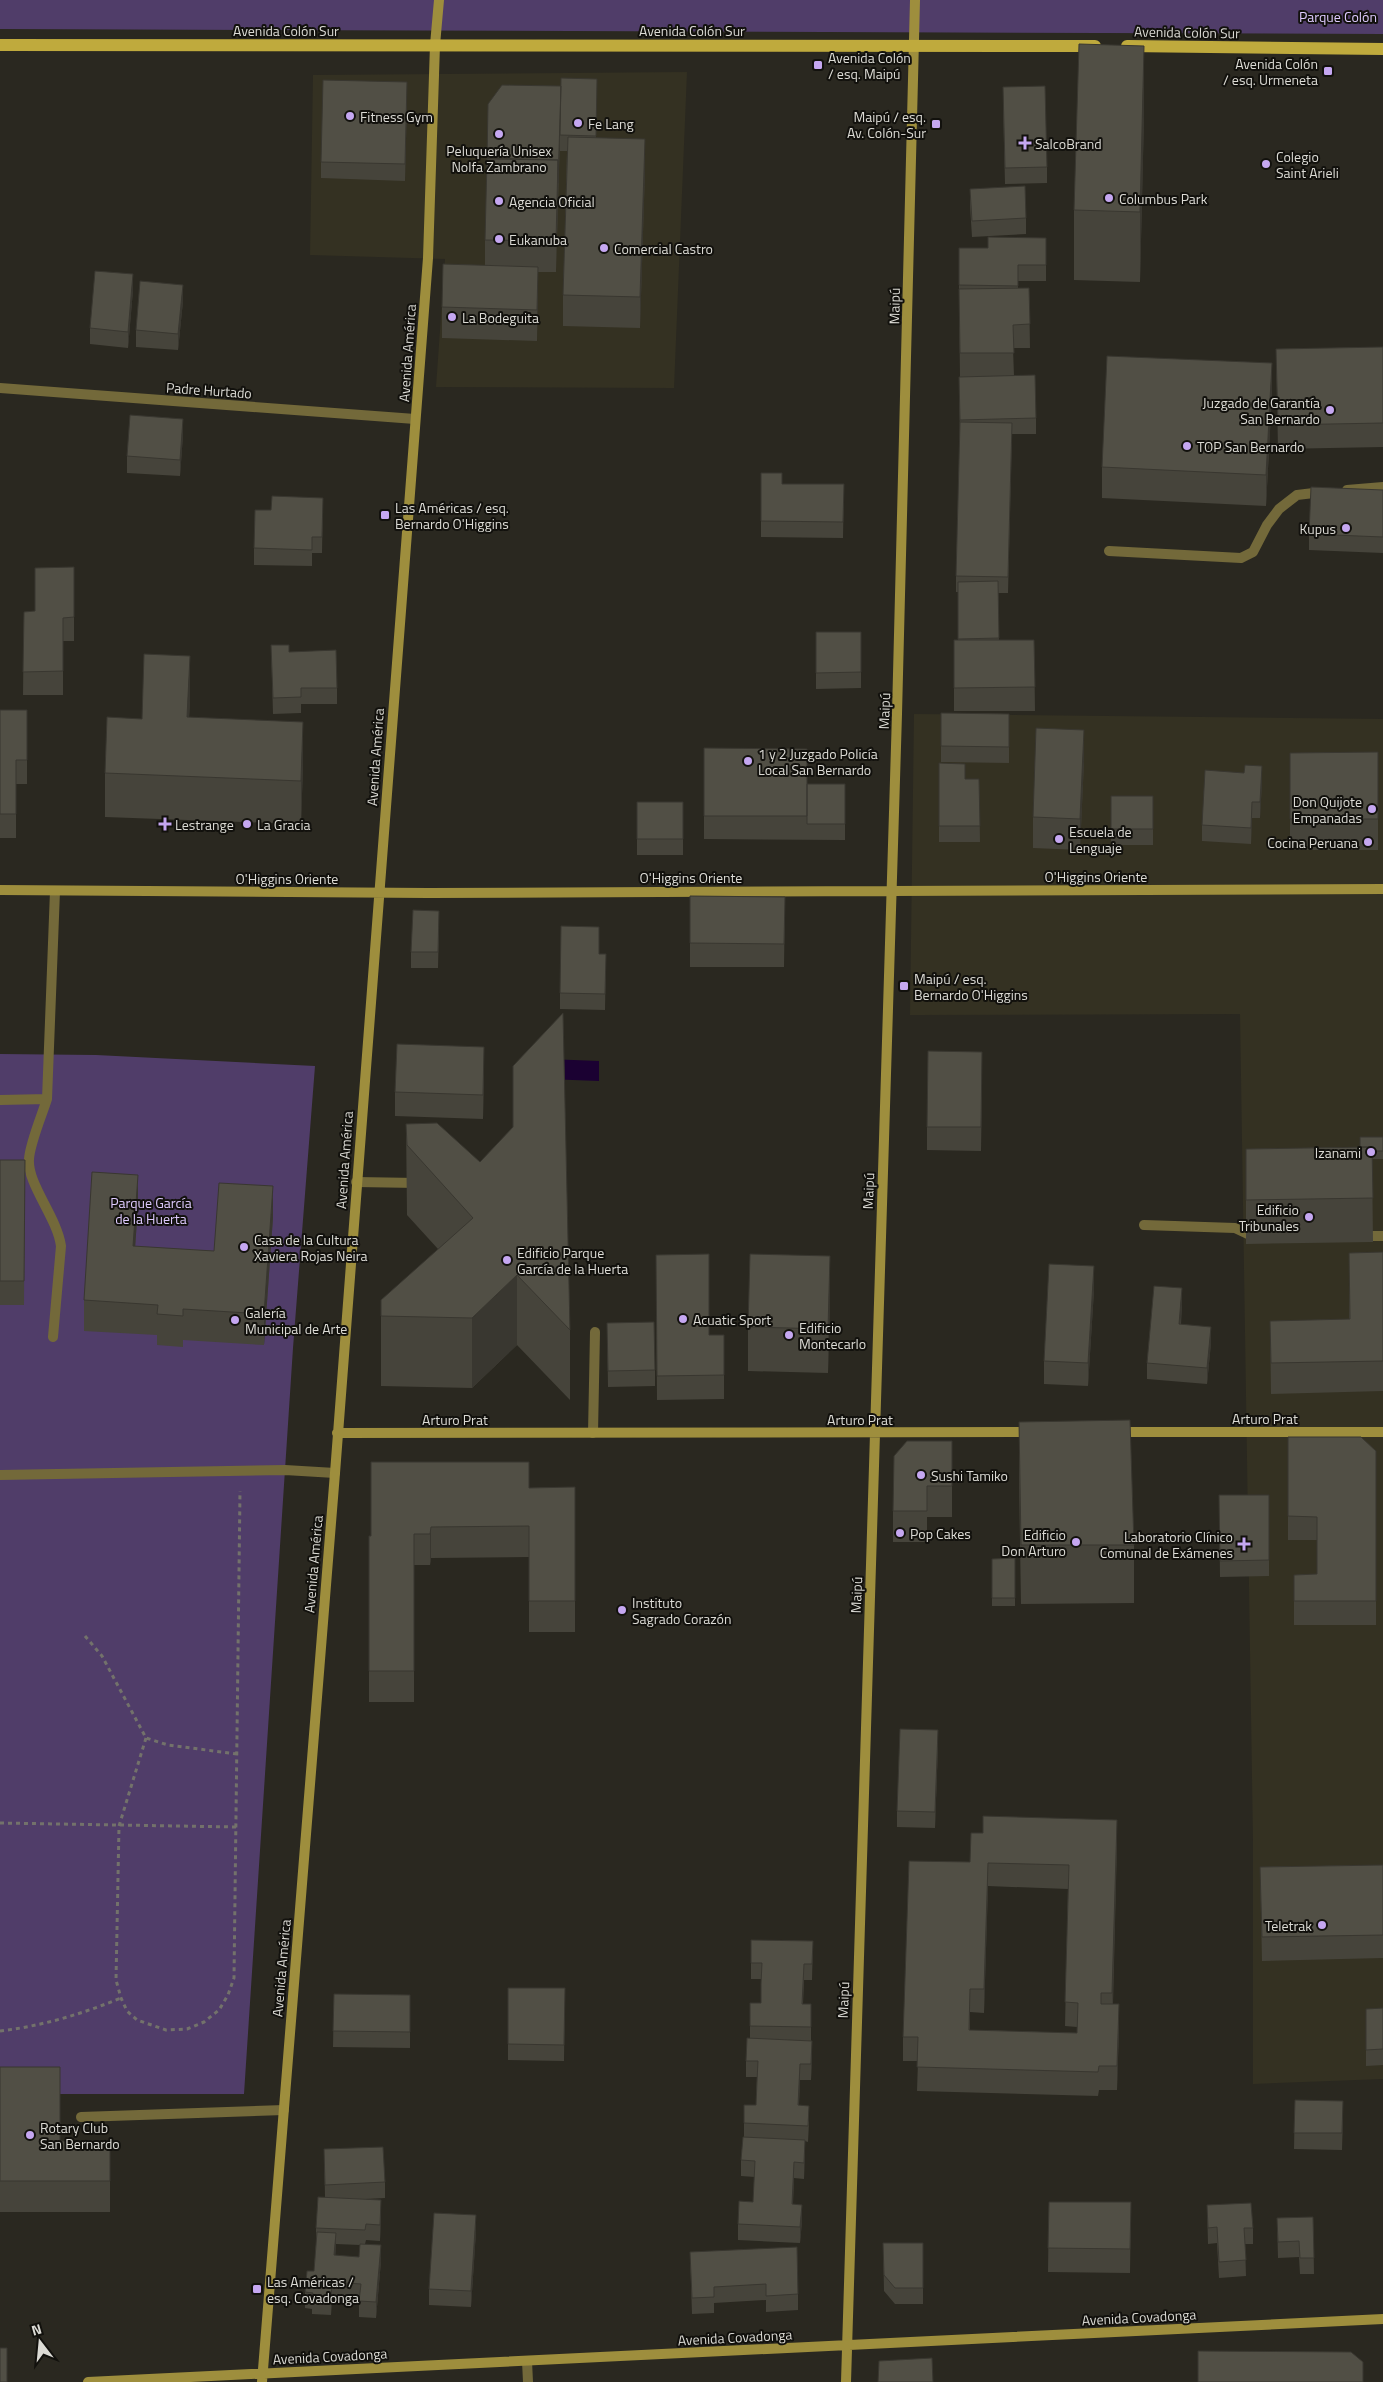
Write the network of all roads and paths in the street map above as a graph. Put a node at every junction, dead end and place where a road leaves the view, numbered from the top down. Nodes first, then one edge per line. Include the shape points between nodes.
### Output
1 (439, 0) edge
2 (915, 0) edge
3 (914, 44) junction
4 (0, 45) edge
5 (435, 45) junction
6 (1383, 49) edge
7 (0, 388) edge
8 (416, 419) junction
9 (1383, 487) edge
10 (1110, 551) dead end
11 (1383, 889) edge
12 (0, 890) edge
13 (892, 890) junction
14 (55, 891) junction
15 (379, 893) junction
16 (47, 1099) junction
17 (0, 1100) edge
18 (356, 1182) junction
19 (426, 1183) edge
20 (1144, 1225) dead end
21 (1270, 1236) edge
22 (1346, 1236) edge
23 (1383, 1236) edge
24 (595, 1332) dead end
25 (53, 1337) dead end
26 (874, 1432) junction
27 (1042, 1432) edge
28 (1111, 1432) edge
29 (1383, 1432) edge
30 (337, 1433) junction
31 (593, 1433) junction
32 (240, 1471) junction
33 (335, 1473) junction
34 (0, 1475) edge
35 (85, 1636) dead end
36 (146, 1738) junction
37 (236, 1754) junction
38 (0, 1823) edge
39 (119, 1826) junction
40 (236, 1827) junction
41 (121, 1998) junction
42 (0, 2031) edge
43 (284, 2110) junction
44 (81, 2116) dead end
45 (1383, 2319) edge
46 (847, 2345) junction
47 (527, 2361) junction
48 (262, 2378) edge
49 (88, 2382) edge
50 (528, 2382) edge
51 (846, 2382) edge

1 - 5 street, Avenida América
2 - 3 street, Maipú
3 - 5 main road, Avenida Colón Sur
3 - 6 main road, Avenida Colón Sur
3 - 13 street, Maipú
4 - 5 main road, Avenida Colón Sur
5 - 8 street, Avenida América via 428,258
7 - 8 street, Padre Hurtado
8 - 15 street, Avenida América
9 - 10 street via 1297,495 1275,514 1253,552 1241,558
11 - 13 street, O'Higgins Oriente
12 - 14 street, O'Higgins Oriente
13 - 15 street, O'Higgins Oriente
13 - 26 street, Maipú
14 - 15 street, O'Higgins Oriente
14 - 16 street
15 - 18 street, Avenida América
16 - 17 street
16 - 25 street via 29,1159 37,1189 60,1234
18 - 19 street
18 - 30 street, Avenida América
20 - 21 street via 1235,1228 1252,1236
22 - 23 street
24 - 31 street
26 - 27 street, Arturo Prat
26 - 31 street, Arturo Prat
26 - 46 street, Maipú
28 - 29 street, Arturo Prat
30 - 31 street, Arturo Prat
30 - 33 street, Avenida América
32 - 33 street
32 - 34 street
32 - 37 path
33 - 43 street, Avenida América
35 - 36 path via 102,1656
36 - 37 path via 168,1745
36 - 39 path
37 - 40 path
38 - 39 path
39 - 40 path
39 - 41 path via 116,1980
40 - 41 path via 234,1978 219,2010 204,2022 187,2029 166,2030 137,2020 127,2011
41 - 42 path via 63,2019
43 - 44 street
43 - 48 street, Avenida América
45 - 46 street, Avenida Covadonga
46 - 47 street, Avenida Covadonga
46 - 51 street, Maipú
47 - 48 street, Avenida Covadonga
47 - 50 street
48 - 49 street, Avenida Covadonga

